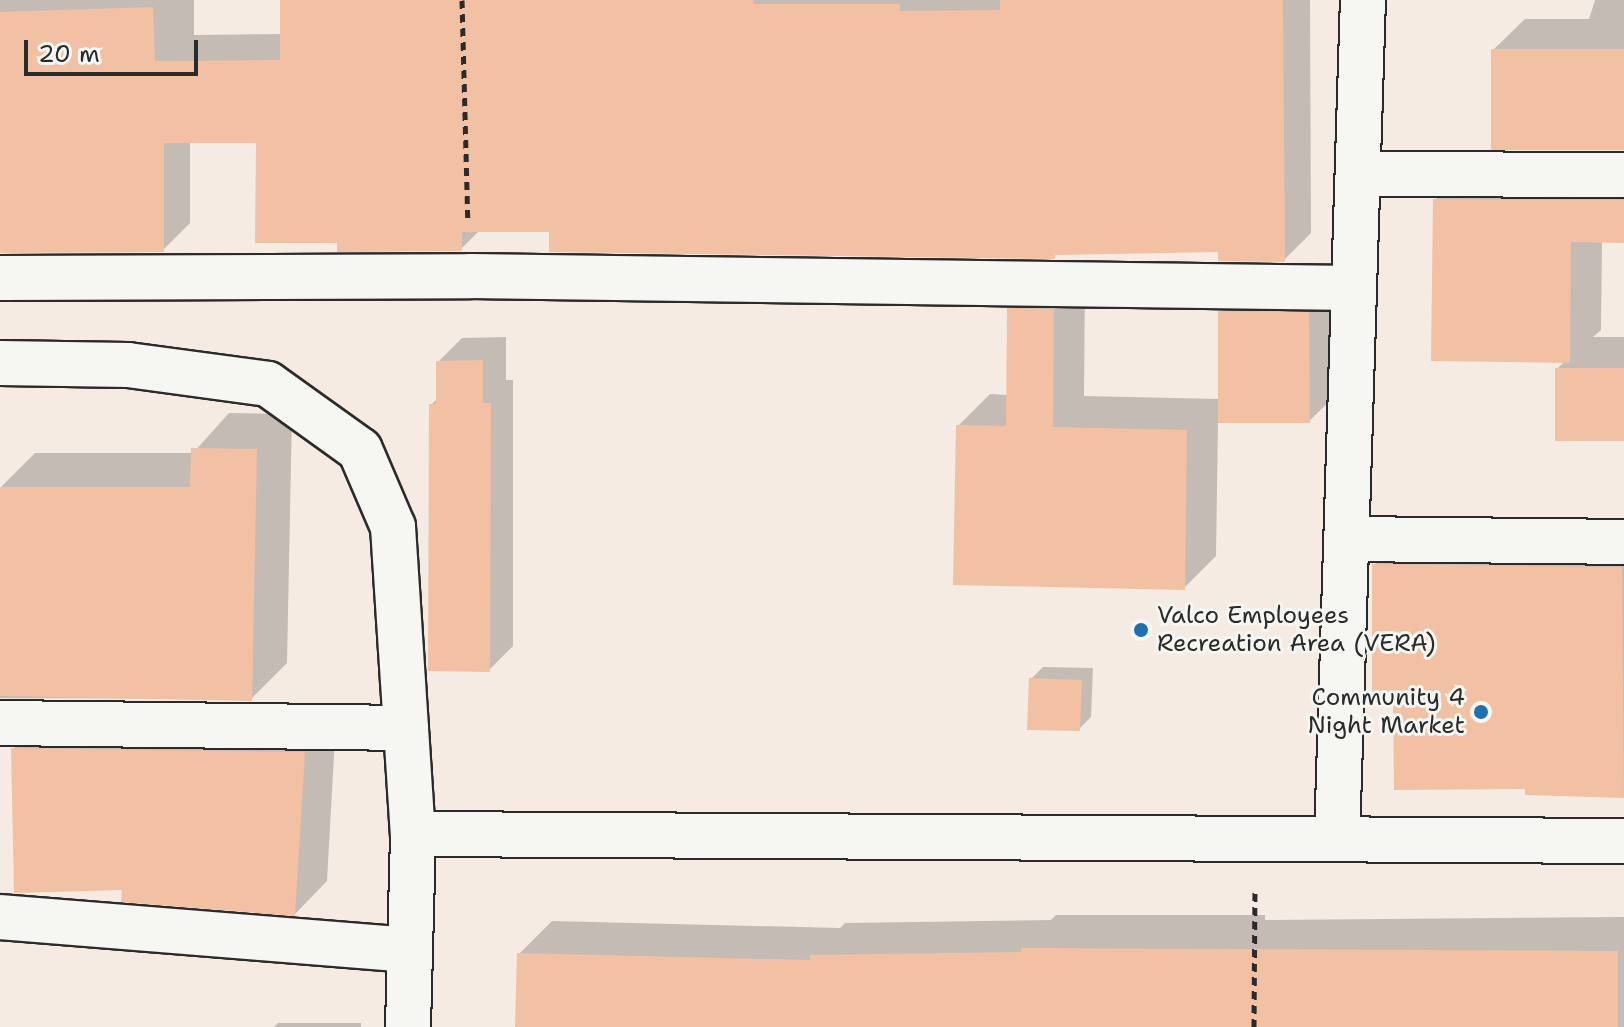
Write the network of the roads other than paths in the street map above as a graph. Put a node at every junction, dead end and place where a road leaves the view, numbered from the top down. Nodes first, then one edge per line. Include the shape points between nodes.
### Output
1 (1363, 0) edge
2 (1359, 174) junction
3 (1624, 175) edge
4 (0, 278) edge
5 (1354, 288) junction
6 (0, 363) edge
7 (1347, 539) junction
8 (1624, 542) edge
9 (0, 723) edge
10 (406, 728) junction
11 (413, 834) junction
12 (1337, 839) junction
13 (1624, 841) edge
14 (0, 917) edge
15 (410, 950) junction
16 (408, 1027) edge

1 - 2 street
2 - 3 street
2 - 5 street
4 - 5 street via 470,276
5 - 7 street
6 - 10 street via 128,365 268,384 360,450 393,527
7 - 8 street
7 - 12 street
9 - 10 street
10 - 11 street
11 - 12 street
11 - 15 street
12 - 13 street
14 - 15 street
15 - 16 street

